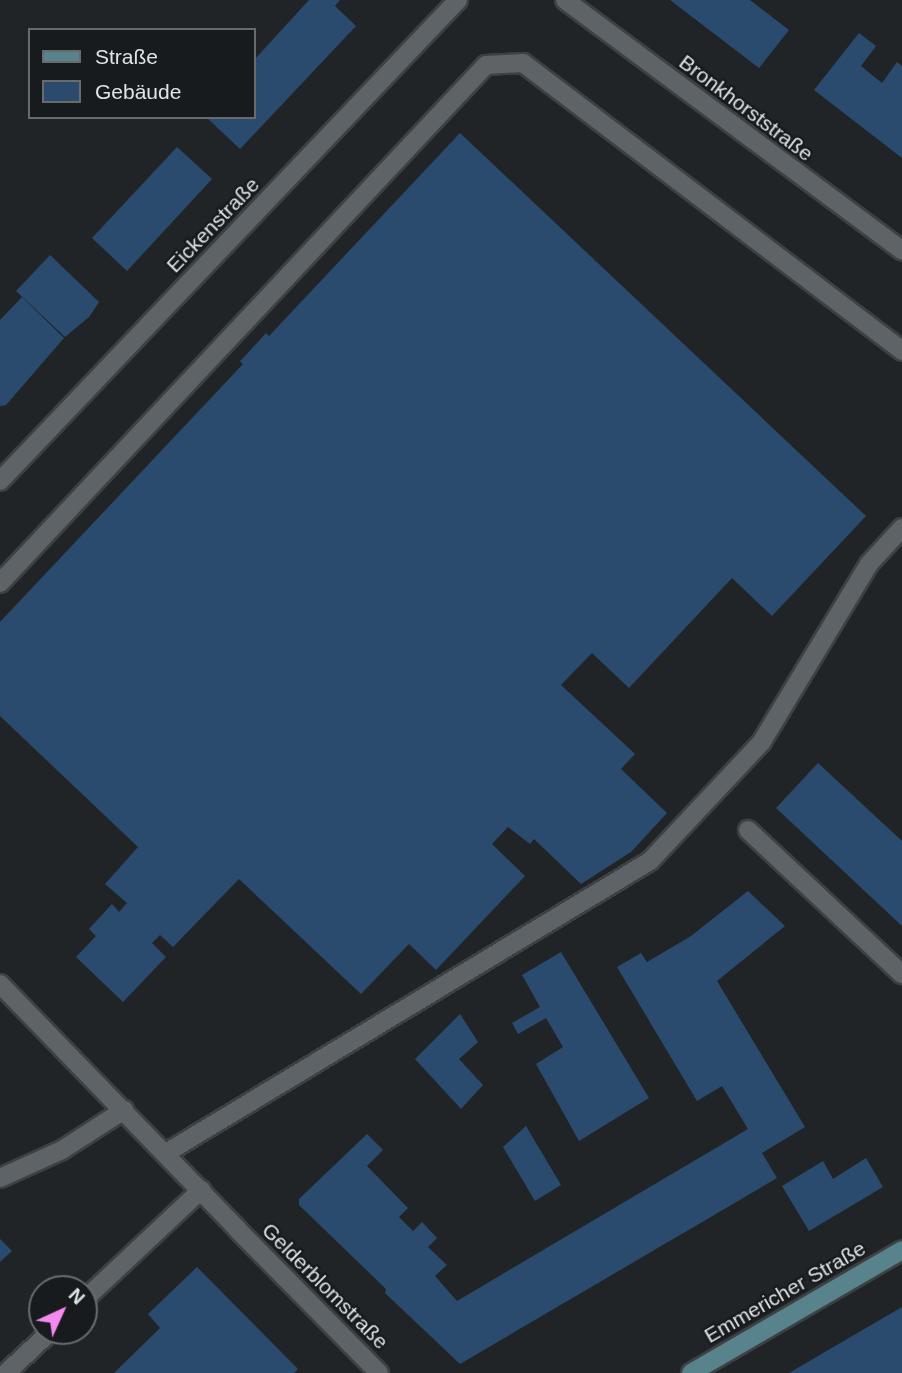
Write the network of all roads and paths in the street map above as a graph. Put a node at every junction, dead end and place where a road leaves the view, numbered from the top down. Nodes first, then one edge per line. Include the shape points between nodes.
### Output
1 (458, 0) edge
2 (565, 0) edge
3 (902, 250) edge
4 (902, 351) edge
5 (0, 481) edge
6 (902, 528) edge
7 (0, 583) edge
8 (748, 830) dead end
9 (902, 974) edge
10 (0, 984) edge
11 (124, 1110) junction
12 (166, 1153) junction
13 (0, 1178) edge
14 (201, 1190) junction
15 (902, 1250) edge
16 (98, 1287) edge
17 (36, 1345) edge
18 (6, 1373) edge
19 (379, 1373) edge
20 (691, 1373) edge

1 - 5 street, Eickenstraße
2 - 3 street, Bronkhorststraße
4 - 7 street via 523,62 486,65
6 - 12 street via 869,564 761,743 650,862
8 - 9 street
10 - 11 street, Gelderblomstraße
11 - 12 street, Gelderblomstraße
11 - 13 street via 62,1150
12 - 14 street, Gelderblomstraße
14 - 16 street
14 - 19 street, Gelderblomstraße
15 - 20 main road, Emmericher Straße
17 - 18 street

